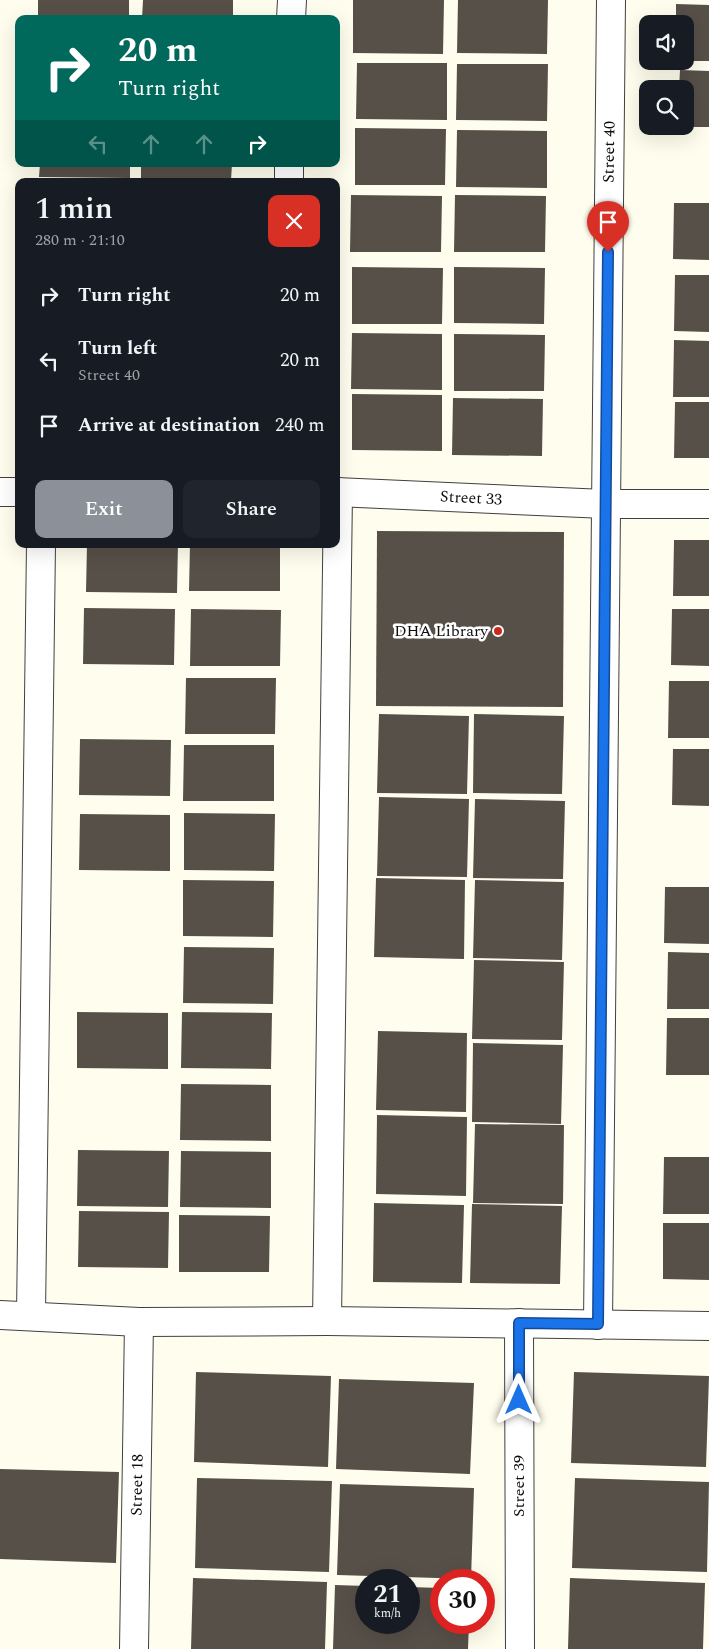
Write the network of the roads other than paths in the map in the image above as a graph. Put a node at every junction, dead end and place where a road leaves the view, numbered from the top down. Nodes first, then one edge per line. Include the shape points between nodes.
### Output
1 (292, 0) edge
2 (611, 0) edge
3 (291, 15) edge
4 (0, 492) edge
5 (15, 492) edge
6 (340, 492) edge
7 (606, 504) junction
8 (709, 504) edge
9 (42, 548) edge
10 (336, 548) edge
11 (0, 1315) edge
12 (31, 1315) junction
13 (327, 1321) junction
14 (139, 1322) junction
15 (519, 1323) junction
16 (598, 1324) junction
17 (709, 1326) edge
18 (134, 1649) edge
19 (520, 1649) edge

1 - 3 street
2 - 7 street, Street 40
4 - 5 street
6 - 7 street, Street 33
7 - 8 street, Street 33
7 - 16 street, Street 40
9 - 12 street
10 - 13 street
11 - 12 street
12 - 14 street
13 - 14 street
13 - 15 street
14 - 18 street, Street 18
15 - 16 street
15 - 19 street, Street 39
16 - 17 street

